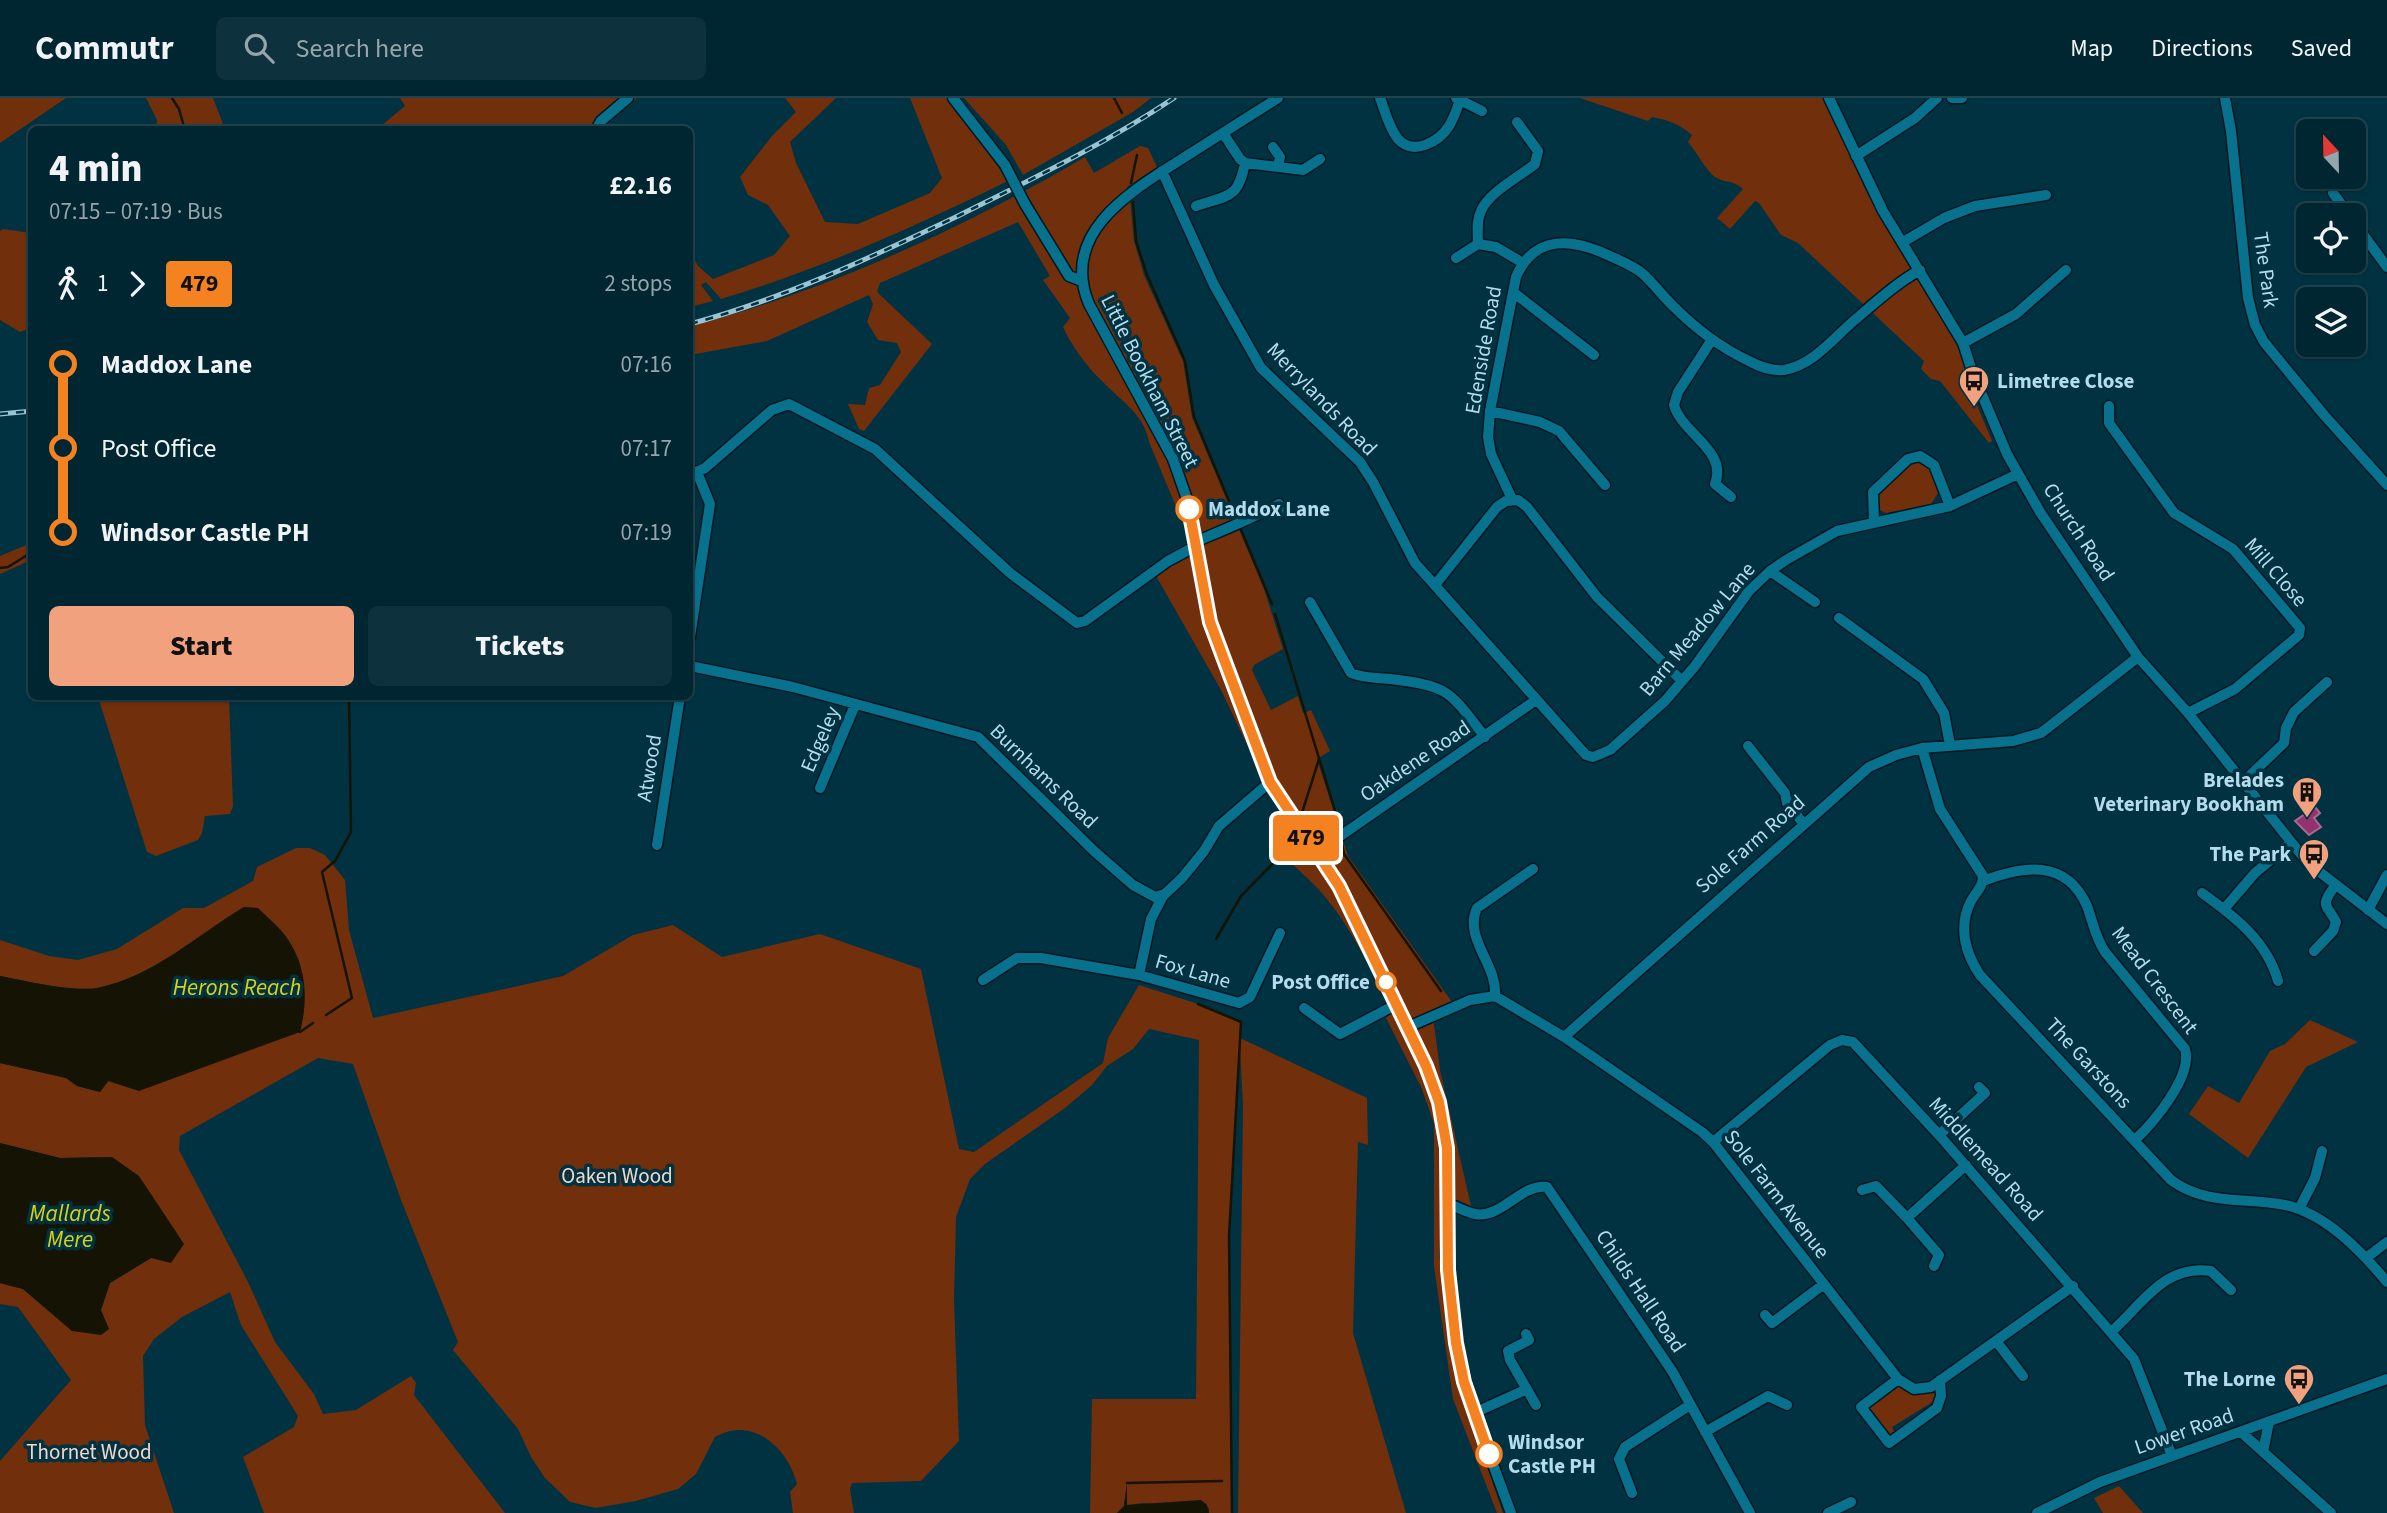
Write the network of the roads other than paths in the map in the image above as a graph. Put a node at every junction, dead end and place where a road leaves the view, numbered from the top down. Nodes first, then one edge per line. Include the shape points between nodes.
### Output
1 (628, 98) edge
2 (953, 98) edge
3 (1278, 98) edge
4 (1380, 98) edge
5 (1829, 98) edge
6 (1937, 98) edge
7 (1952, 98) edge
8 (1962, 98) edge
9 (2225, 98) edge
10 (1458, 99) edge
11 (1482, 111) dead end
12 (1517, 122) dead end
13 (598, 126) edge
14 (1223, 132) junction
15 (1273, 147) dead end
16 (1856, 156) junction
17 (1320, 159) dead end
18 (1245, 163) junction
19 (1278, 166) junction
20 (1162, 171) junction
21 (2333, 193) dead end
22 (2046, 195) dead end
23 (2340, 203) edge
24 (1196, 206) dead end
25 (2366, 238) edge
26 (1903, 242) junction
27 (1478, 244) junction
28 (1457, 258) dead end
29 (1523, 263) junction
30 (2387, 267) edge
31 (1920, 270) junction
32 (2066, 270) dead end
33 (1082, 281) junction
34 (1513, 292) junction
35 (1711, 341) junction
36 (1963, 343) junction
37 (1594, 355) dead end
38 (2109, 405) dead end
39 (1490, 411) junction
40 (693, 471) edge
41 (2018, 474) junction
42 (1605, 485) dead end
43 (2387, 485) edge
44 (1731, 496) dead end
45 (1512, 499) junction
46 (1950, 506) junction
47 (1283, 513) dead end
48 (1874, 522) junction
49 (1195, 544) junction
50 (1770, 570) junction
51 (1435, 585) junction
52 (1815, 601) dead end
53 (1310, 602) dead end
54 (693, 618) edge
55 (1839, 618) dead end
56 (2138, 657) junction
57 (693, 667) edge
58 (1682, 681) junction
59 (2327, 682) dead end
60 (679, 700) edge
61 (1536, 700) junction
62 (855, 705) junction
63 (2188, 713) junction
64 (1485, 737) junction
65 (1748, 746) dead end
66 (1950, 746) junction
67 (1922, 748) junction
68 (1270, 782) junction
69 (2243, 782) junction
70 (820, 788) dead end
71 (1803, 823) junction
72 (2291, 843) junction
73 (657, 845) dead end
74 (1316, 853) junction
75 (1533, 869) dead end
76 (2387, 875) edge
77 (1983, 881) junction
78 (2335, 886) junction
79 (2202, 893) dead end
80 (1165, 894) junction
81 (2224, 909) junction
82 (2368, 910) junction
83 (2387, 924) edge
84 (1280, 933) dead end
85 (2315, 951) dead end
86 (1139, 975) junction
87 (983, 980) dead end
88 (2278, 981) dead end
89 (1495, 996) junction
90 (1397, 1004) junction
91 (1304, 1008) dead end
92 (1408, 1027) junction
93 (1564, 1037) junction
94 (1979, 1087) dead end
95 (1940, 1135) junction
96 (2135, 1140) junction
97 (1713, 1142) junction
98 (2322, 1151) dead end
99 (1966, 1165) junction
100 (1862, 1190) dead end
101 (1449, 1204) junction
102 (2299, 1209) junction
103 (1907, 1218) junction
104 (2387, 1242) edge
105 (2366, 1258) junction
106 (1934, 1266) dead end
107 (2387, 1282) edge
108 (1824, 1284) junction
109 (2073, 1286) junction
110 (2231, 1290) dead end
111 (1765, 1315) dead end
112 (2112, 1331) junction
113 (1526, 1334) dead end
114 (1996, 1341) junction
115 (2023, 1376) dead end
116 (1898, 1379) junction
117 (2387, 1379) edge
118 (1940, 1380) junction
119 (1527, 1389) junction
120 (1535, 1405) dead end
121 (1690, 1405) junction
122 (1787, 1405) dead end
123 (1474, 1413) junction
124 (2269, 1422) junction
125 (1705, 1432) junction
126 (2241, 1432) junction
127 (2263, 1452) junction
128 (2172, 1456) junction
129 (1632, 1493) dead end
130 (1851, 1502) dead end
131 (1511, 1513) edge
132 (1750, 1513) edge
133 (1828, 1513) edge
134 (2037, 1513) edge
135 (2331, 1513) edge

1 - 13 street
2 - 33 street, bridge via 1005,164 1066,271
3 - 14 street
4 - 10 street via 1395,135 1414,147 1432,143 1448,128
5 - 16 street, Church Road
6 - 16 street
7 - 8 street
9 - 43 street, The Park via 2255,325 2295,381
10 - 11 street
12 - 27 street via 1538,151 1535,164 1481,209
14 - 18 street
14 - 20 street
15 - 19 street via 1280,157
16 - 26 street, Church Road
17 - 19 street via 1303,170
18 - 19 street
18 - 24 street via 1235,192
20 - 33 street, Little Bookham Street via 1107,213 1088,244
20 - 51 street, Merrylands Road via 1252,355 1360,462 1406,550
21 - 23 street
22 - 26 street via 1975,206
25 - 30 street
26 - 31 street, Church Road
27 - 28 street
27 - 29 street via 1496,247
29 - 34 street, Edenside Road
29 - 35 street, Edenside Road via 1557,242 1593,248 1642,273
31 - 35 street, Edenside Road via 1794,368 1763,368
31 - 36 street, Church Road
32 - 36 street via 2016,314
33 - 49 street, Little Bookham Street via 1089,304 1173,459 1188,502
34 - 37 street
34 - 39 street, Edenside Road
35 - 44 street via 1674,405 1682,422 1715,461 1715,484
36 - 41 street, Church Road via 1996,432
38 - 63 street, Mill Close via 2109,423 2174,513 2233,550 2300,628 2299,635 2235,689
39 - 42 street via 1559,431
39 - 45 street, Edenside Road via 1490,448
40 - 49 street via 709,466 772,410 787,403 875,449 1010,573 1073,622 1085,621
40 - 54 street via 710,504
41 - 46 street, Barn Meadow Lane
41 - 56 street, Church Road
45 - 51 street via 1492,512
45 - 58 street via 1524,503 1597,597
46 - 48 street, Barn Meadow Lane
46 - 48 street via 1934,465 1920,456 1908,458 1873,492
47 - 49 street via 1279,504
48 - 50 street, Barn Meadow Lane via 1837,531
49 - 68 street, Little Bookham Street via 1210,622
50 - 52 street
50 - 58 street, Barn Meadow Lane via 1730,614
51 - 61 street, Merrylands Road
53 - 64 street via 1351,673 1439,688
55 - 66 street via 1923,679 1944,713
56 - 63 street, Church Road
56 - 66 street, Sole Farm Road via 2041,733 2013,741
57 - 62 street, Burnhams Road
58 - 61 street, Barn Meadow Lane via 1610,750 1593,757 1586,755
59 - 69 street via 2294,712 2284,743
60 - 73 street, Atwood
61 - 64 street, Oakdene Road
62 - 70 street, Edgeley
62 - 80 street, Burnhams Road via 978,737 1133,884 1151,896
63 - 69 street, Church Road
64 - 74 street, Oakdene Road
65 - 71 street
66 - 67 street, Sole Farm Road
67 - 71 street, Sole Farm Road via 1869,767
67 - 77 street via 1940,809 1981,869
68 - 74 street, Little Bookham Street
68 - 80 street via 1219,826 1190,870
69 - 72 street, Church Road
71 - 93 street, Sole Farm Road
72 - 78 street, Church Road
72 - 81 street via 2255,873
74 - 90 street, Little Bookham Street via 1339,886
75 - 89 street via 1477,908 1472,917 1496,983
76 - 82 street
77 - 96 street, The Garstons via 1964,925 1973,965
77 - 96 street, Mead Crescent via 2014,869 2039,869 2073,886 2105,952 2185,1049 2183,1074 2154,1122
78 - 82 street, Church Road
78 - 85 street via 2325,904 2336,922
79 - 81 street
80 - 86 street, Fox Lane via 1152,919
81 - 88 street via 2262,946
82 - 83 street, Church Road
84 - 86 street, Fox Lane via 1250,997 1240,1003
86 - 87 street via 1017,958
89 - 92 street via 1470,1000
89 - 93 street
90 - 91 street via 1340,1034
90 - 92 street, Little Bookham Street
92 - 101 street, Little Bookham Street via 1439,1102
93 - 97 street, Sole Farm Avenue
94 - 95 street via 1985,1093
95 - 97 street, Middlemead Road via 1862,1048 1842,1040 1830,1045
95 - 99 street, Middlemead Road
96 - 102 street, The Garstons via 2171,1180 2190,1192
97 - 108 street, Sole Farm Avenue
98 - 102 street
99 - 103 street
99 - 109 street, Middlemead Road
100 - 103 street via 1876,1186
101 - 121 street, Childs Hall Road via 1487,1213 1537,1186 1547,1188 1665,1360
101 - 123 street, Little Bookham Street via 1448,1270 1456,1343
102 - 105 street, The Garstons
103 - 106 street via 1939,1255
104 - 105 street
105 - 107 street, The Garstons
108 - 111 street via 1772,1324
108 - 116 street, Sole Farm Avenue
109 - 112 street, Middlemead Road
109 - 114 street
110 - 112 street via 2211,1272 2182,1274 2155,1288
112 - 128 street, Middlemead Road via 2134,1359
113 - 119 street via 1529,1340 1508,1351
114 - 115 street
114 - 118 street
116 - 118 street via 1914,1389 1931,1387
116 - 118 street via 1861,1407 1889,1443 1937,1408
117 - 124 street, Lower Road
119 - 120 street
119 - 123 street
121 - 125 street, Childs Hall Road
121 - 129 street via 1625,1447 1619,1459
122 - 125 street via 1768,1396
123 - 131 street, Little Bookham Street
124 - 126 street, Lower Road
124 - 127 street
125 - 132 street, Childs Hall Road
126 - 127 street
126 - 128 street, Lower Road
127 - 135 street
128 - 134 street, Lower Road via 2100,1482
130 - 133 street

